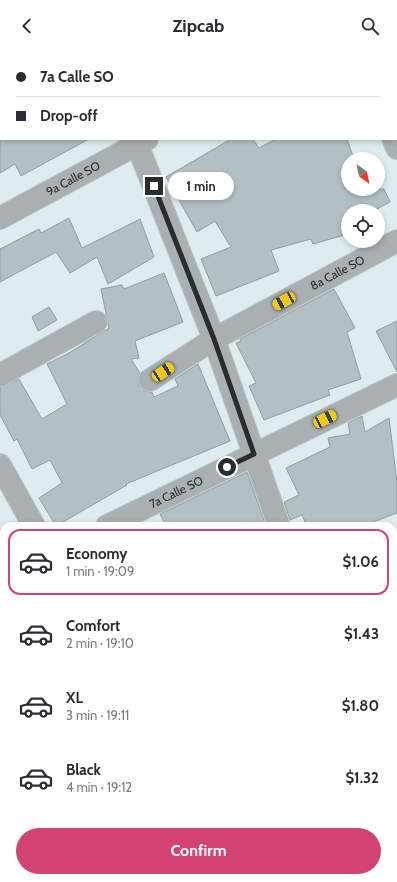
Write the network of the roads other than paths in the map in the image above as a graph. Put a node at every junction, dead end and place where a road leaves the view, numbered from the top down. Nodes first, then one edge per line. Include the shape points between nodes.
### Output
1 (140, 141) edge
2 (0, 218) edge
3 (397, 241) edge
4 (96, 322) dead end
5 (214, 339) junction
6 (0, 375) edge
7 (150, 380) dead end
8 (397, 385) edge
9 (254, 454) junction
10 (0, 465) edge
11 (32, 522) edge
12 (115, 522) edge
13 (278, 522) edge

1 - 2 street, 9a Calle SO
1 - 5 street
3 - 5 street, 8a Calle SO
4 - 6 street
5 - 7 street, 8a Calle SO
5 - 9 street
8 - 9 street, 7a Calle SO
9 - 12 street, 7a Calle SO
9 - 13 street
10 - 11 street

